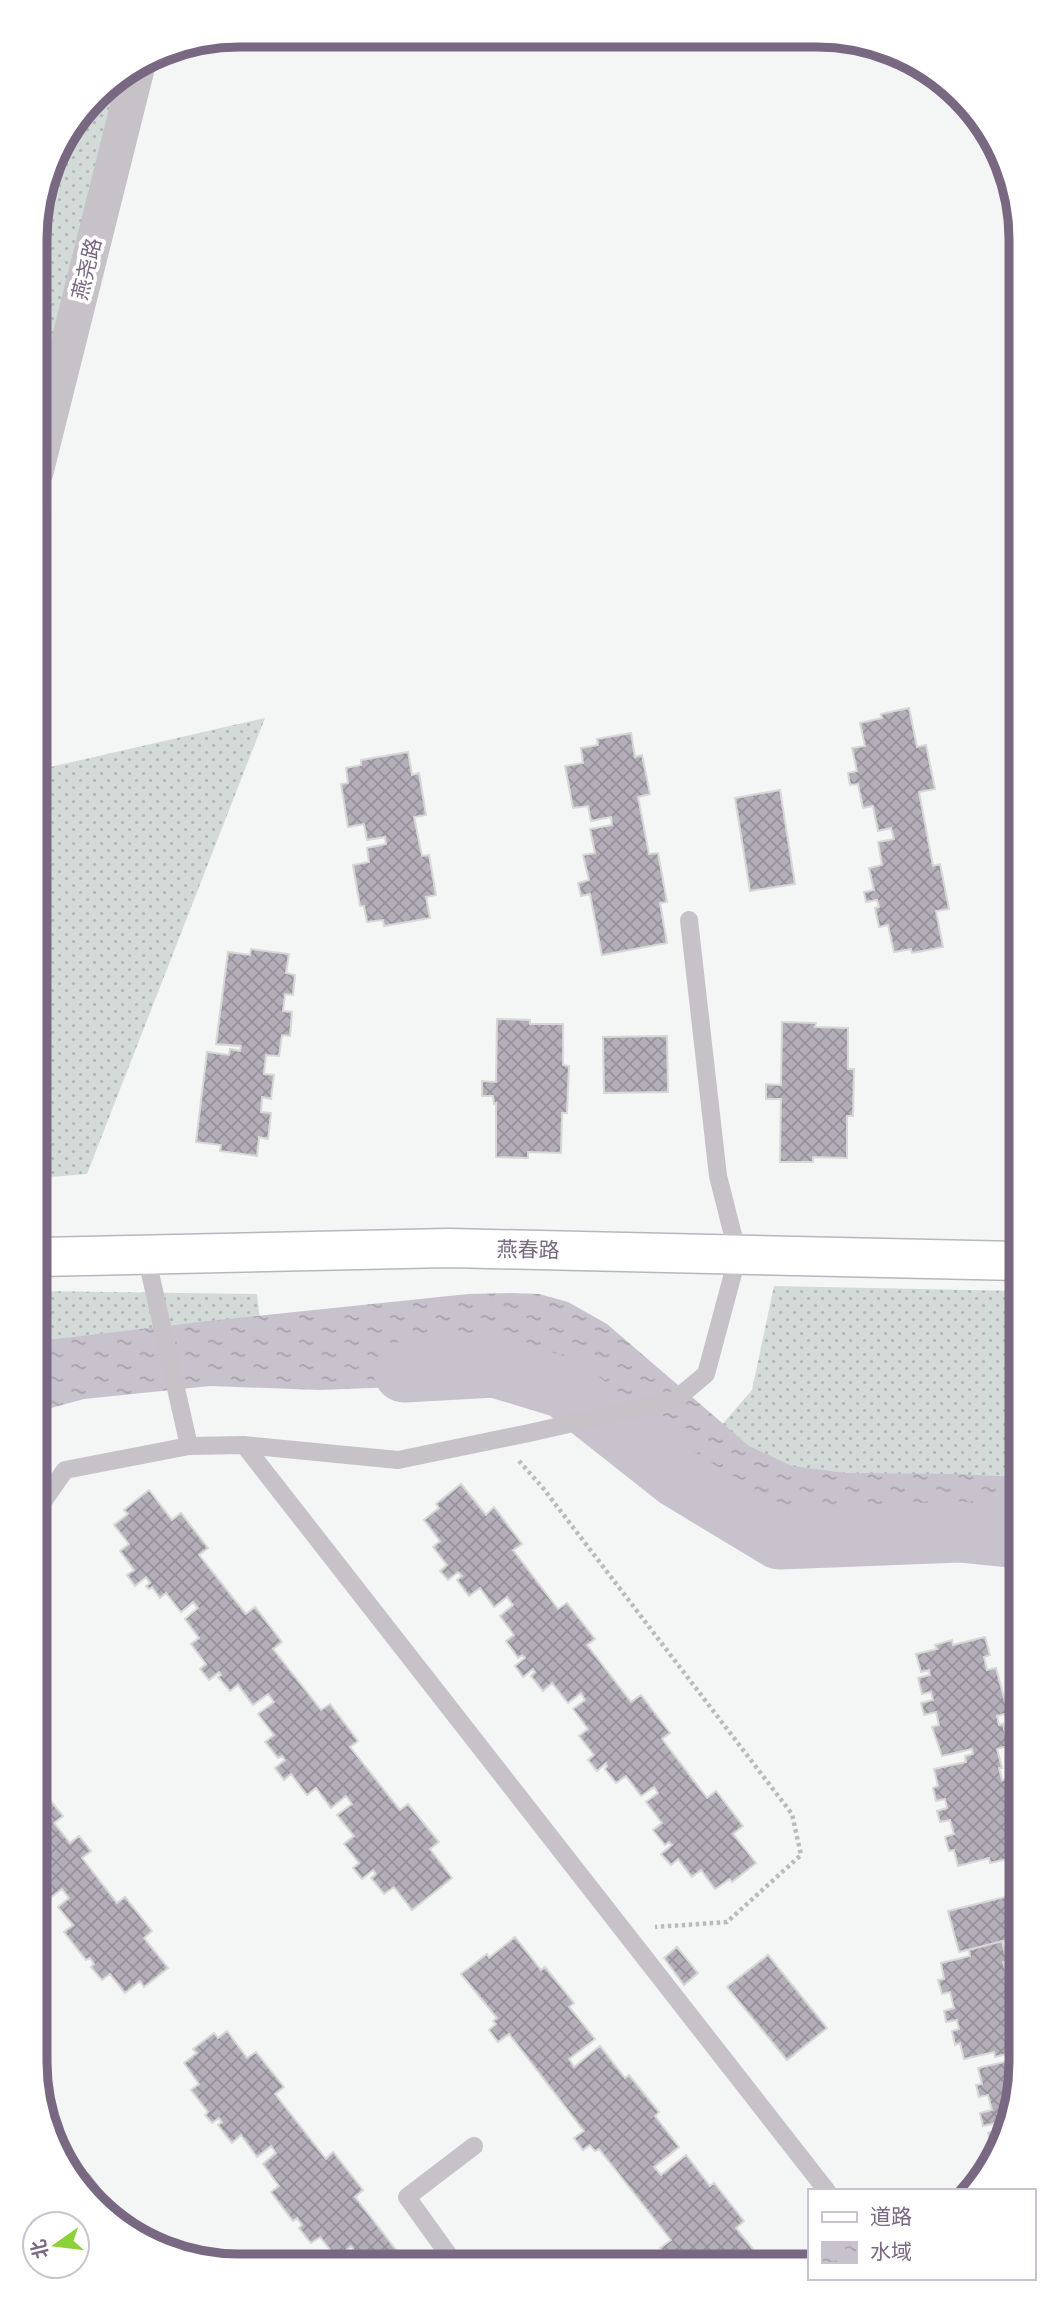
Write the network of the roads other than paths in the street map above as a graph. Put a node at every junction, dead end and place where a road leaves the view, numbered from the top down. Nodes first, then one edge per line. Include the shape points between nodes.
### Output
1 (135, 79) edge
2 (48, 425) edge
3 (689, 920) dead end
4 (146, 1255) junction
5 (738, 1255) junction
6 (47, 1257) edge
7 (1008, 1261) edge
8 (244, 1445) junction
9 (189, 1446) junction
10 (47, 1495) edge
11 (474, 2146) dead end
12 (825, 2189) edge
13 (448, 2254) edge

1 - 2 street, 燕尧路
3 - 5 lane via 718,1176
4 - 5 street, 燕春路 via 449,1248
4 - 6 street, 燕春路
4 - 9 lane
5 - 7 street, 燕春路
5 - 8 lane via 706,1374 675,1399 398,1460
8 - 9 lane
8 - 12 lane
9 - 10 lane via 65,1470
11 - 13 lane via 407,2197

